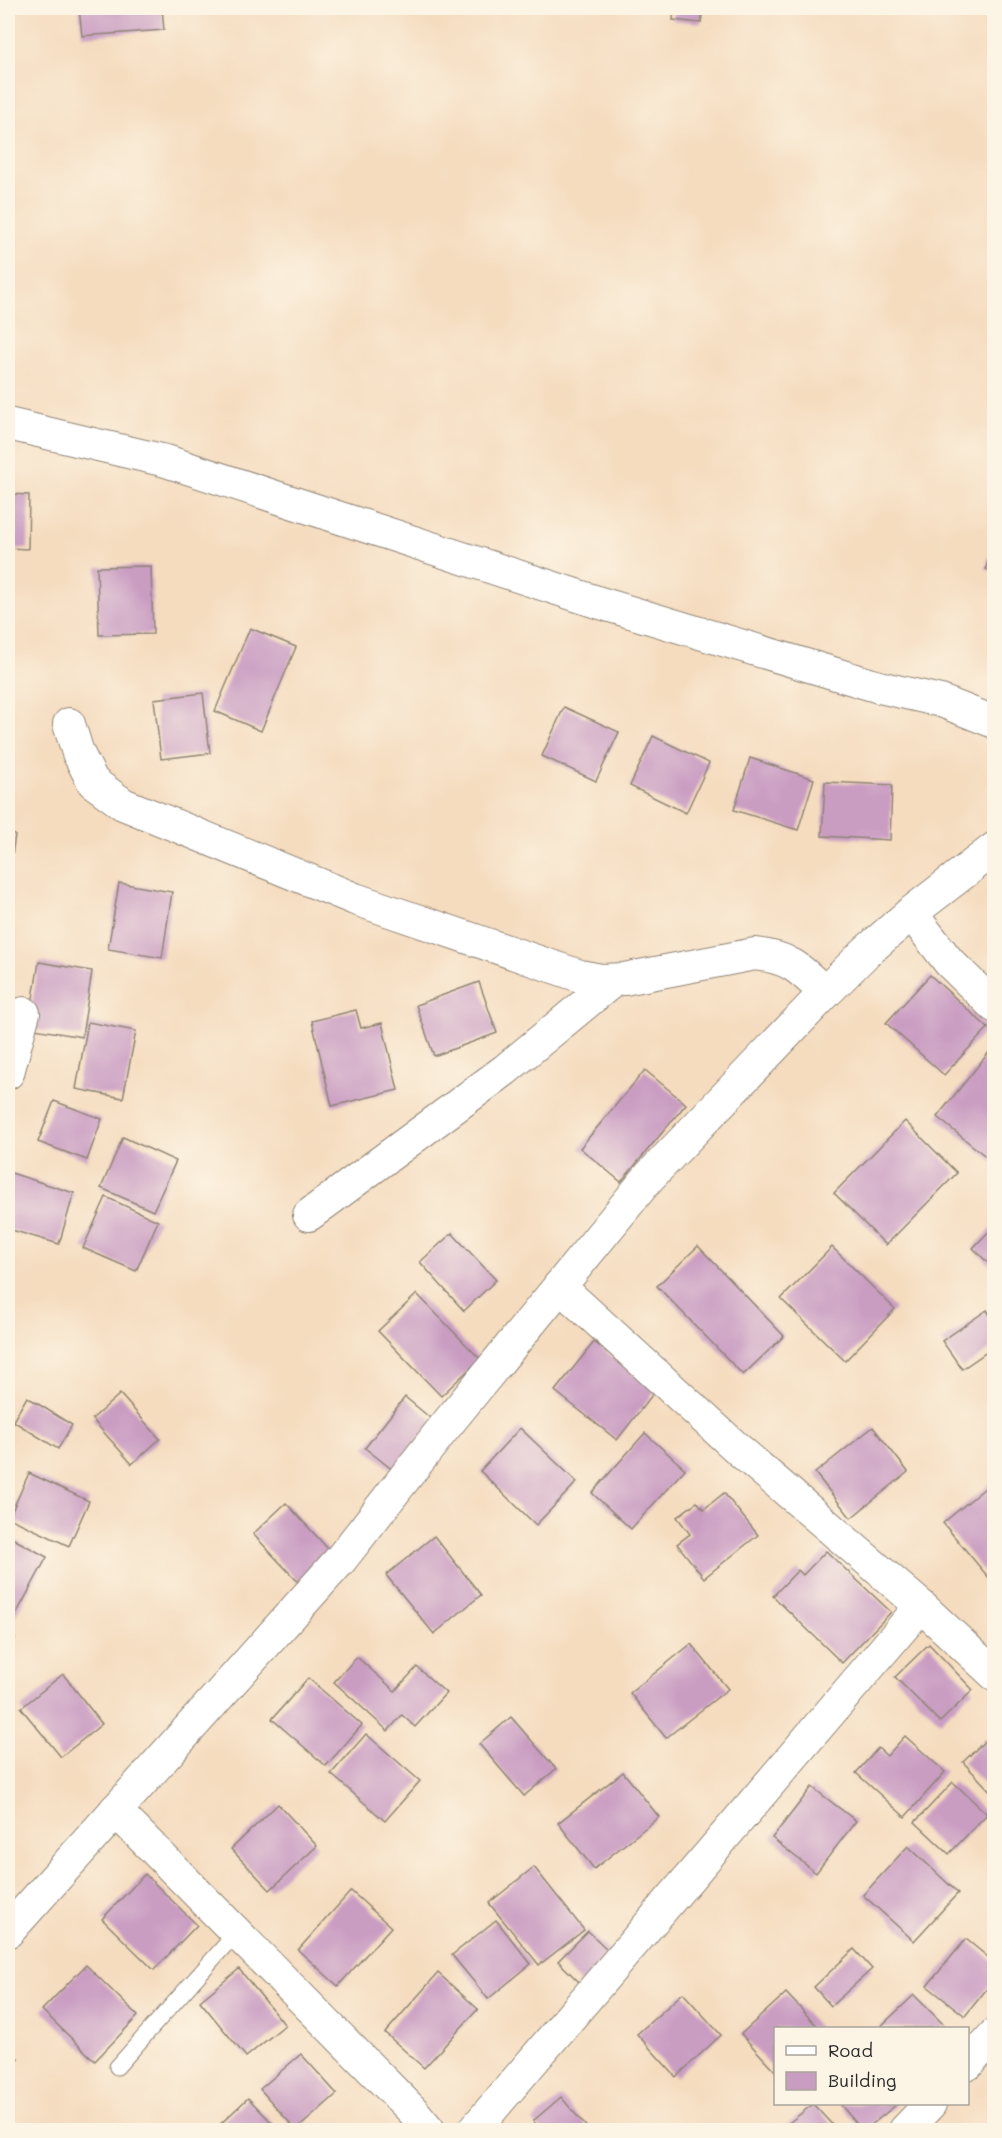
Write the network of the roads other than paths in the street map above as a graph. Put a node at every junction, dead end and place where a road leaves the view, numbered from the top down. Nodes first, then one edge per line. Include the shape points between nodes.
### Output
1 (8, 424) edge
2 (994, 722) edge
3 (69, 724) dead end
4 (994, 849) edge
5 (911, 913) junction
6 (614, 980) junction
7 (825, 993) junction
8 (994, 1006) edge
9 (24, 1012) dead end
10 (8, 1073) edge
11 (309, 1215) dead end
12 (559, 1286) junction
13 (921, 1606) junction
14 (994, 1674) edge
15 (115, 1810) junction
16 (8, 1931) edge
17 (236, 1933) junction
18 (994, 2035) edge
19 (969, 2063) edge
20 (117, 2067) dead end
21 (928, 2105) edge
22 (413, 2124) edge
23 (474, 2130) edge
24 (905, 2130) edge

1 - 2 street via 166,461 597,602 879,687 941,701
3 - 6 street via 93,782 123,804 355,899 580,976
4 - 5 street
5 - 7 street
5 - 8 street via 949,962
6 - 7 street via 755,954 796,965
6 - 11 street via 505,1070
7 - 12 street via 649,1177
9 - 10 street
12 - 13 street via 739,1450
12 - 15 street via 341,1559
13 - 14 street
13 - 23 street
15 - 16 street
15 - 17 street
17 - 20 lane
17 - 22 street
18 - 19 street
21 - 24 street

